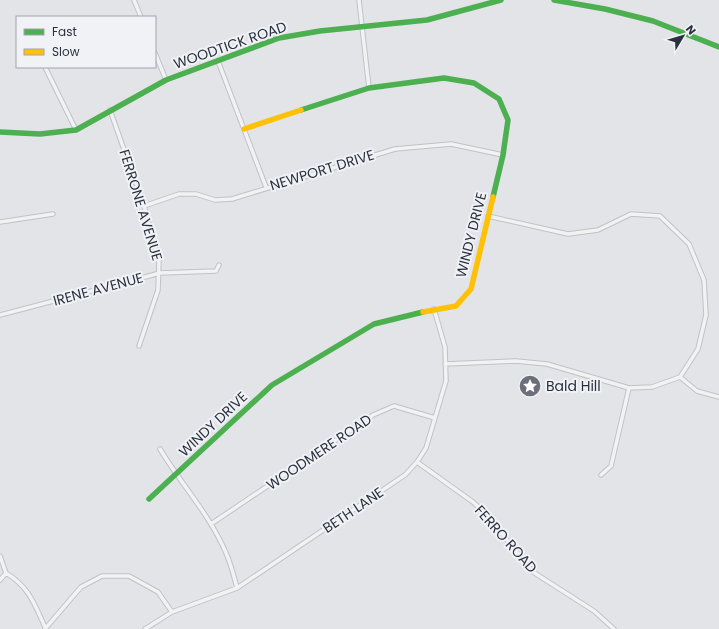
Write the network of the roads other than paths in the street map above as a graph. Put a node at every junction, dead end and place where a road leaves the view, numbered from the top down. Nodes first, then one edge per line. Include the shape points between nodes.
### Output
1 (134, 0) edge
2 (359, 0) edge
3 (501, 0) edge
4 (554, 0) edge
5 (491, 1) edge
6 (141, 16) edge
7 (362, 27) junction
8 (719, 47) edge
9 (156, 55) edge
10 (218, 61) junction
11 (45, 68) edge
12 (166, 80) junction
13 (369, 88) junction
14 (110, 110) junction
15 (244, 129) junction
16 (76, 130) junction
17 (0, 132) edge
18 (503, 155) junction
19 (266, 187) junction
20 (144, 206) junction
21 (53, 214) dead end
22 (488, 216) junction
23 (0, 222) edge
24 (219, 265) dead end
25 (160, 273) junction
26 (434, 309) junction
27 (0, 315) edge
28 (139, 346) dead end
29 (445, 364) junction
30 (680, 377) junction
31 (629, 388) junction
32 (719, 397) edge
33 (435, 418) junction
34 (160, 449) dead end
35 (417, 462) junction
36 (601, 474) dead end
37 (175, 475) junction
38 (149, 499) dead end
39 (211, 524) junction
40 (0, 556) edge
41 (6, 573) junction
42 (0, 580) edge
43 (237, 588) junction
44 (172, 612) junction
45 (45, 628) edge
46 (145, 629) edge
47 (614, 629) edge

1 - 6 street
2 - 7 street
3 - 5 street, WOODTICK ROAD
4 - 8 street via 653,21
5 - 7 street, WOODTICK ROAD via 427,20
7 - 10 street, WOODTICK ROAD via 279,38
7 - 13 street
9 - 12 street
10 - 12 street, WOODTICK ROAD
10 - 15 street
11 - 16 street
12 - 14 street, WOODTICK ROAD
13 - 15 street, WINDY DRIVE
13 - 18 street, WINDY DRIVE via 444,78 474,83 499,99 508,120
14 - 16 street, WOODTICK ROAD
14 - 20 street, FERRONE AVENUE
15 - 19 street
16 - 17 street, WOODTICK ROAD via 56,134
18 - 19 street, NEWPORT DRIVE via 451,144 395,148
18 - 22 street, WINDY DRIVE
19 - 20 street, NEWPORT DRIVE via 232,199 215,200 196,194 179,194
20 - 25 street, FERRONE AVENUE via 159,260
21 - 23 street
22 - 26 street, WINDY DRIVE via 471,289 456,306
22 - 30 street via 568,234 598,230 631,214 660,216 689,244 704,280 706,315 698,349
24 - 25 street, IRENE AVENUE via 216,271
25 - 27 street, IRENE AVENUE
25 - 28 street, FERRONE AVENUE via 158,290
26 - 29 street, BETH LANE via 445,347
26 - 37 street, WINDY DRIVE via 374,324 272,385
29 - 31 street via 516,361 546,364
29 - 33 street, BETH LANE via 446,381
30 - 31 street via 652,387
30 - 32 street via 697,391
31 - 36 street via 611,466
33 - 35 street, BETH LANE via 426,448
33 - 39 street, WOODMERE ROAD via 394,406 373,415
34 - 37 street
35 - 43 street, BETH LANE via 404,475
35 - 47 street, FERRO ROAD via 486,514 533,572 594,611
37 - 38 street, WINDY DRIVE
37 - 39 street
39 - 43 street via 227,553
40 - 41 street
41 - 42 street
41 - 45 street via 19,581 29,592
43 - 44 street, BETH LANE
44 - 45 street via 158,592 129,576 102,576 82,587
44 - 46 street, BETH LANE

